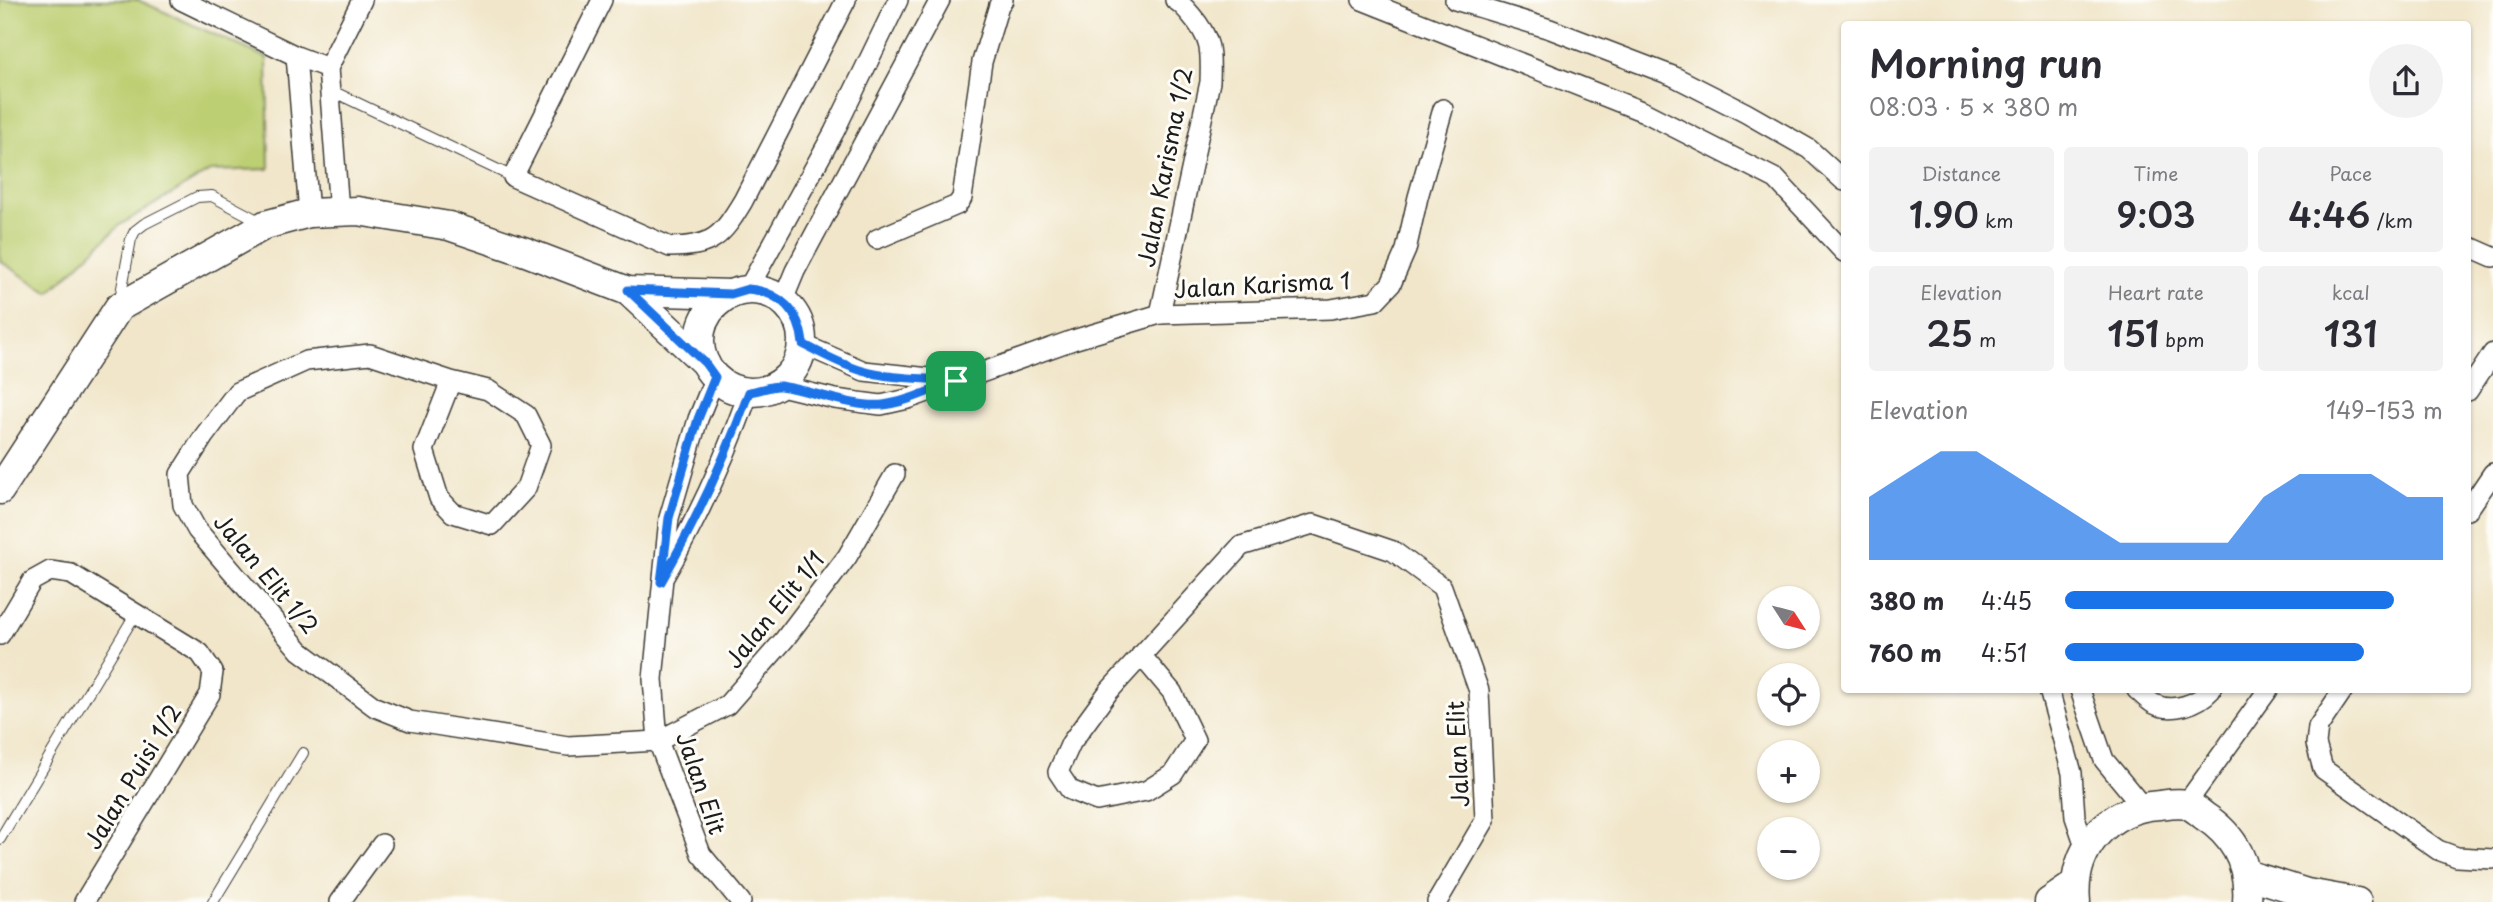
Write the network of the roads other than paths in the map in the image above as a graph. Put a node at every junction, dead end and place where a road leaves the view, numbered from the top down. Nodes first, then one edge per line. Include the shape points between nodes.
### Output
1 (181, 0) edge
2 (362, 0) edge
3 (602, 0) edge
4 (846, 0) edge
5 (898, 0) edge
6 (940, 0) edge
7 (1003, 0) edge
8 (1175, 0) edge
9 (1362, 0) edge
10 (1455, 0) edge
11 (296, 55) junction
12 (328, 68) junction
13 (330, 90) junction
14 (1443, 109) dead end
15 (513, 177) junction
16 (1841, 178) edge
17 (339, 211) junction
18 (309, 213) junction
19 (265, 225) junction
20 (877, 239) dead end
21 (2471, 247) edge
22 (1841, 249) edge
23 (2493, 257) edge
24 (628, 290) junction
25 (739, 292) junction
26 (783, 300) junction
27 (119, 307) junction
28 (1160, 314) junction
29 (803, 344) junction
30 (2493, 353) edge
31 (710, 370) junction
32 (451, 381) junction
33 (956, 381) junction
34 (777, 385) junction
35 (2471, 386) edge
36 (749, 392) junction
37 (2493, 473) edge
38 (895, 474) dead end
39 (0, 490) edge
40 (2471, 506) edge
41 (661, 582) junction
42 (136, 613) junction
43 (0, 635) edge
44 (1141, 655) junction
45 (2050, 693) edge
46 (2081, 693) edge
47 (2140, 693) edge
48 (2207, 693) edge
49 (2266, 693) edge
50 (2341, 693) edge
51 (659, 741) junction
52 (303, 753) dead end
53 (2186, 804) junction
54 (2142, 806) junction
55 (0, 839) edge
56 (382, 845) dead end
57 (2086, 849) junction
58 (2493, 859) edge
59 (2246, 874) junction
60 (2075, 894) edge
61 (84, 902) edge
62 (213, 902) edge
63 (340, 902) edge
64 (741, 902) edge
65 (1437, 902) edge
66 (2049, 902) edge
67 (2247, 902) edge
68 (2357, 902) edge

1 - 11 street
2 - 12 street
3 - 15 street
4 - 15 street via 743,201 713,241 670,247
5 - 25 street via 835,132
6 - 26 street
7 - 20 street via 982,62 961,198 957,205
8 - 28 street, Jalan Karisma 1/2 via 1204,30 1211,50 1210,82
9 - 22 street via 1644,112 1776,179
10 - 16 street via 1550,29 1673,76 1809,149
11 - 12 street
11 - 18 street
12 - 13 street
13 - 15 lane
13 - 17 street
14 - 28 street, Jalan Karisma 1 via 1406,250 1391,284 1375,301 1331,309
17 - 18 street
17 - 24 street via 449,226
18 - 19 street
19 - 27 street
19 - 27 lane via 212,195 197,197 144,224 131,239
21 - 23 street
24 - 25 street
24 - 31 street
25 - 26 street via 773,294
25 - 31 street via 710,311 703,323 700,350
26 - 29 street via 798,320
27 - 39 street
28 - 33 street, Jalan Karisma 1
29 - 33 street, Jalan Karisma 1 via 864,371
29 - 34 street via 794,368
30 - 35 street
31 - 36 street via 730,388
31 - 41 street, Jalan Elit via 669,518
32 - 32 street, Jalan Elit 1/2 via 424,450 439,498 453,513 492,525 526,488 541,445 526,415 488,390
32 - 51 street, Jalan Elit 1/2 via 370,354 306,361 237,393 180,474 183,505 197,530 300,651 375,707 410,721 568,746
33 - 34 street, Jalan Karisma 1 via 881,405
34 - 36 street
36 - 41 street, Jalan Elit via 694,524
37 - 40 street
38 - 51 street, Jalan Elit 1/1 via 847,556 784,640 727,705
41 - 51 street, Jalan Elit via 653,679
42 - 43 street via 71,574 50,572 32,581
42 - 55 lane
42 - 61 street, Jalan Puisi 1/2 via 200,653 214,672 210,694
44 - 44 street, Jalan Elit via 1172,692 1195,740 1173,774 1146,791 1097,801 1070,790 1058,772 1071,743
44 - 65 street, Jalan Elit via 1241,546 1313,524 1393,551 1442,587 1479,691 1485,820
45 - 57 street via 2072,773 2075,817
46 - 54 street via 2104,760
47 - 48 street via 2153,704 2169,708 2192,703
49 - 53 street
50 - 58 street via 2318,727 2316,744 2323,769 2438,850 2458,857
51 - 64 street, Jalan Elit via 701,854
52 - 62 lane
53 - 54 street
53 - 59 street via 2220,826 2237,848
54 - 57 street via 2116,816
56 - 63 street
57 - 60 street via 2080,858
59 - 67 street
59 - 68 street via 2307,893
60 - 66 street

